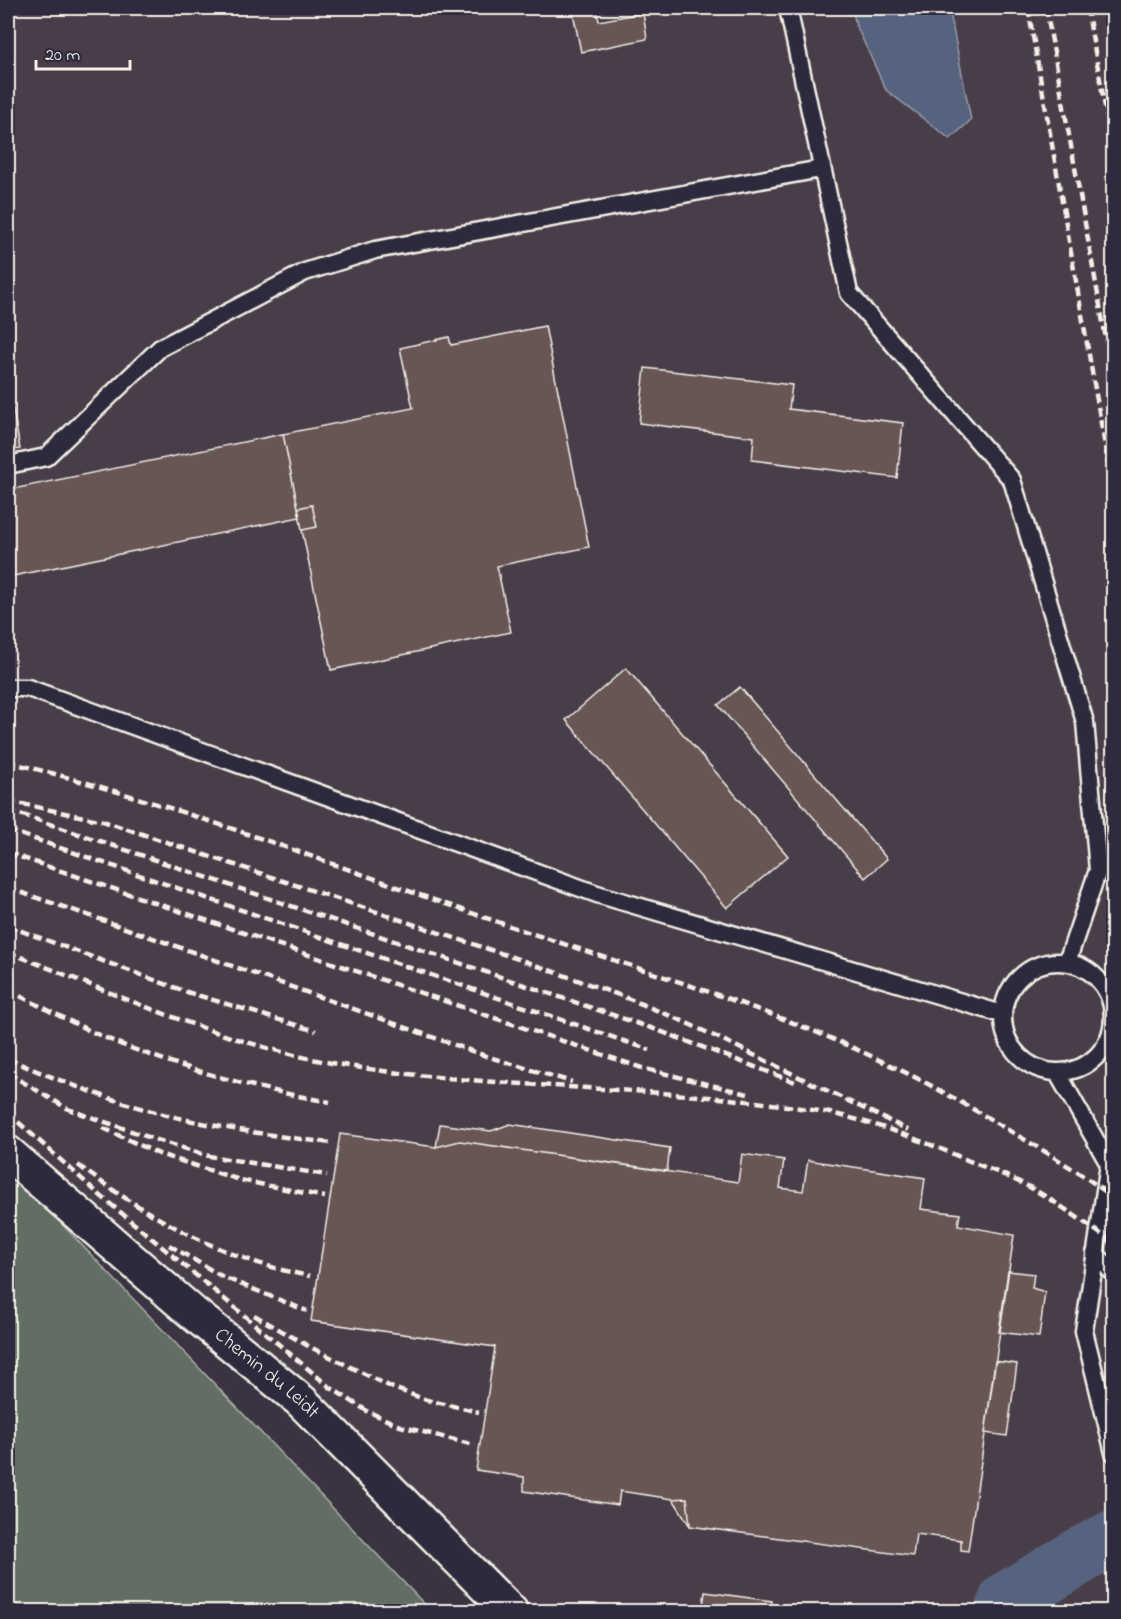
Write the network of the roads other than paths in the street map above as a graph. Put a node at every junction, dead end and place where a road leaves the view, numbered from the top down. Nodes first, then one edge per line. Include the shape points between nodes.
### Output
1 (788, 8) edge
2 (821, 169) junction
3 (8, 465) edge
4 (8, 688) edge
5 (1067, 962) junction
6 (1002, 1014) junction
7 (1113, 1016) edge
8 (1057, 1072) junction
9 (8, 1153) edge
10 (1095, 1253) junction
11 (1113, 1274) edge
12 (1113, 1453) edge
13 (511, 1611) edge

1 - 2 lane
2 - 3 lane via 375,250 305,272 160,348 46,457
2 - 5 lane via 849,293 1012,480 1085,722 1098,870
4 - 6 lane via 28,688 597,894
5 - 6 lane via 1048,962 1030,969 1015,981
5 - 7 lane via 1085,968 1100,980 1110,996
6 - 8 lane via 1004,1032 1024,1061 1040,1070
7 - 8 lane via 1111,1033 1091,1062 1075,1070
8 - 10 lane via 1109,1164
9 - 13 street, Chemin du Leidt via 301,1401
10 - 11 lane
10 - 12 lane via 1084,1331

